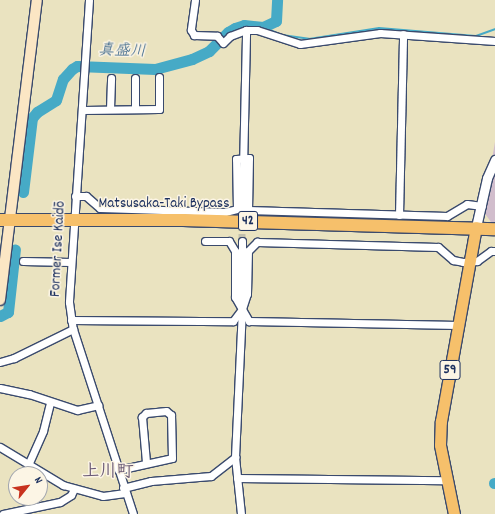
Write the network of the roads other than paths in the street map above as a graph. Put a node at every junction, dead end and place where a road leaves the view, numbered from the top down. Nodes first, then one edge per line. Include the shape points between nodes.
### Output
1 (36, 0) edge
2 (89, 0) edge
3 (195, 0) edge
4 (246, 30) junction
5 (403, 34) junction
6 (495, 41) edge
7 (159, 77) dead end
8 (110, 78) dead end
9 (135, 78) dead end
10 (110, 109) junction
11 (135, 109) junction
12 (83, 110) junction
13 (243, 158) junction
14 (495, 160) edge
15 (74, 196) junction
16 (482, 206) junction
17 (242, 212) tunnel mouth
18 (399, 215) junction
19 (5, 220) edge
20 (73, 221) junction
21 (476, 227) junction
22 (495, 229) edge
23 (205, 241) dead end
24 (242, 241) tunnel mouth
25 (495, 251) edge
26 (23, 261) dead end
27 (70, 262) junction
28 (470, 262) junction
29 (0, 300) edge
30 (242, 309) junction
31 (72, 320) junction
32 (458, 324) junction
33 (73, 329) junction
34 (0, 362) edge
35 (0, 388) edge
36 (50, 402) junction
37 (98, 405) junction
38 (0, 447) edge
39 (235, 457) junction
40 (146, 462) junction
41 (28, 465) junction
42 (118, 470) junction
43 (237, 478) junction
44 (445, 480) junction
45 (74, 489) junction
46 (124, 491) junction
47 (3, 514) edge
48 (133, 514) edge
49 (241, 514) edge
50 (454, 514) edge

1 - 19 main road
2 - 12 street, Former Ise Kaidō
3 - 4 street via 191,30 194,35 217,36 223,43 230,36
4 - 5 street via 257,30 300,44 380,33
4 - 13 street
5 - 6 street
5 - 18 street
7 - 11 street via 159,109
8 - 10 street
9 - 11 street
10 - 11 street
10 - 12 street
12 - 15 street, Former Ise Kaidō
13 - 15 street via 236,159 237,209 225,212 100,208 86,196
13 - 17 street
13 - 18 street via 249,158 248,210
14 - 16 street via 487,178
15 - 20 street, Former Ise Kaidō
16 - 18 street via 467,204 447,216
16 - 21 street
19 - 20 highway, Matsusaka-Taki Bypass / 42
19 - 29 main road
20 - 21 highway, Matsusaka-Taki Bypass / 42 via 183,220
20 - 27 street, Former Ise Kaidō
21 - 22 highway, Matsusaka-Taki Bypass / 42
21 - 28 main road, 59
23 - 30 street via 229,241 235,251 235,297
24 - 30 street
25 - 28 street
26 - 27 street
27 - 31 street, Former Ise Kaidō via 69,302
28 - 30 street via 453,260 438,247 257,242 248,251 247,294
28 - 32 main road, 59
30 - 31 street via 232,321
30 - 32 street via 250,321
30 - 39 street
31 - 33 street, Former Ise Kaidō
32 - 44 main road, 59 via 440,445
33 - 34 street via 14,358
33 - 37 street, Former Ise Kaidō
35 - 36 street
36 - 37 street via 77,410
36 - 41 street via 43,431
37 - 42 street, Former Ise Kaidō
38 - 41 street
39 - 43 street
39 - 46 street via 211,476 151,481
40 - 40 street via 169,460 174,454 171,415 166,411 146,413 142,417
40 - 42 street
41 - 45 street via 48,478
42 - 46 street, Former Ise Kaidō
43 - 44 street
43 - 49 street
44 - 50 main road, 59
45 - 46 street via 103,496
45 - 47 street via 71,495 60,502
46 - 48 street, Former Ise Kaidō

